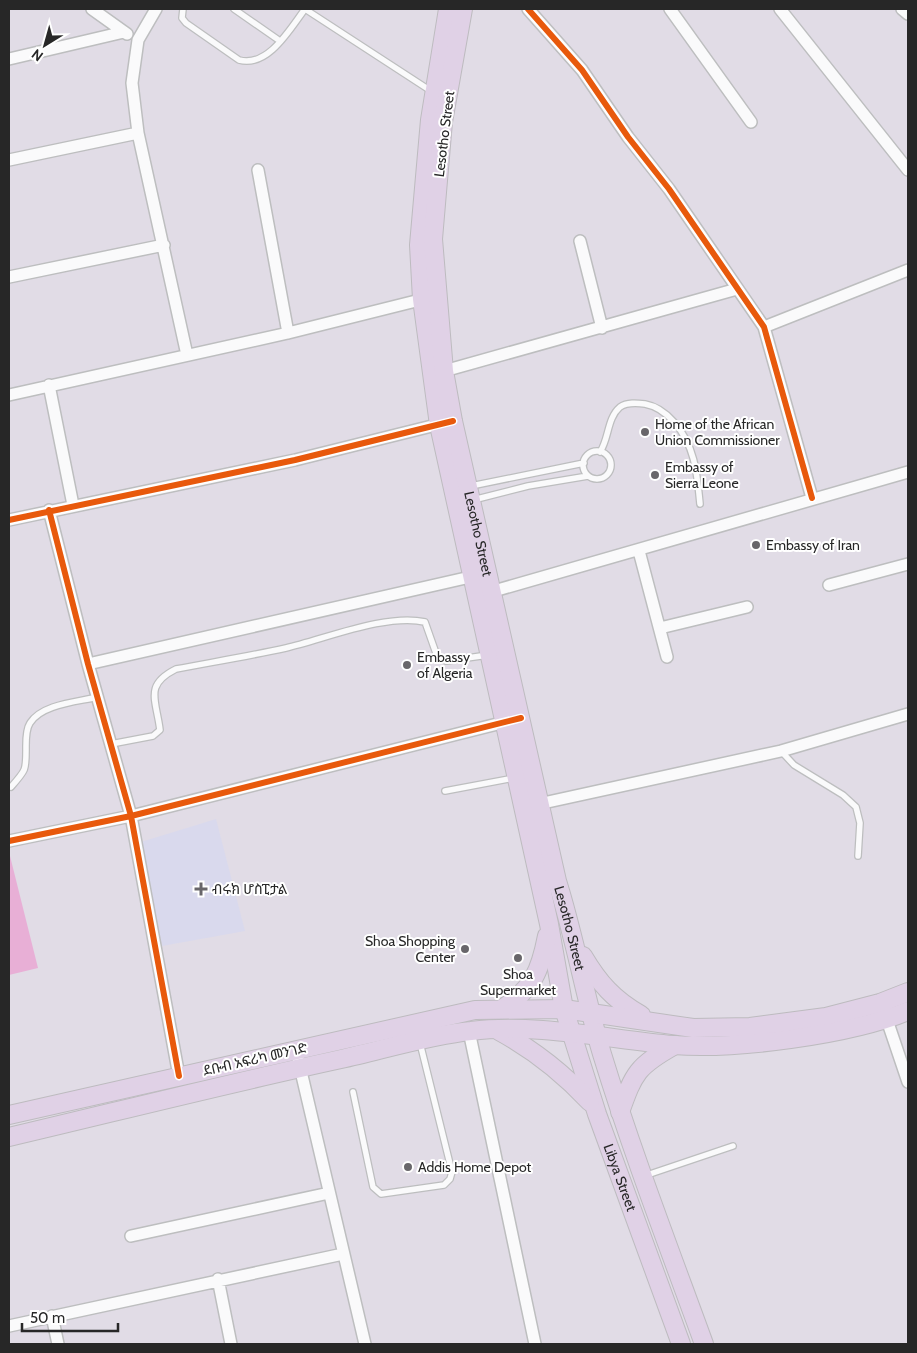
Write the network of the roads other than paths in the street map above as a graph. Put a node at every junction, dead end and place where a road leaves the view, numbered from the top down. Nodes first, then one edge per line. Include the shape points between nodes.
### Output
1 (92, 9) edge
2 (156, 9) edge
3 (183, 9) edge
4 (234, 9) edge
5 (305, 9) edge
6 (448, 9) edge
7 (463, 9) edge
8 (528, 9) edge
9 (780, 9) edge
10 (902, 9) edge
11 (675, 10) edge
12 (908, 14) edge
13 (124, 32) junction
14 (138, 40) junction
15 (280, 41) junction
16 (9, 59) edge
17 (441, 96) junction
18 (751, 122) dead end
19 (138, 133) junction
20 (9, 160) edge
21 (258, 170) dead end
22 (908, 170) edge
23 (580, 241) dead end
24 (164, 245) junction
25 (908, 270) edge
26 (9, 277) edge
27 (738, 289) junction
28 (430, 298) junction
29 (764, 327) junction
30 (602, 328) junction
31 (288, 333) junction
32 (188, 355) junction
33 (438, 373) junction
34 (49, 386) junction
35 (9, 394) edge
36 (446, 423) junction
37 (600, 452) junction
38 (584, 463) junction
39 (908, 472) edge
40 (588, 476) junction
41 (462, 495) junction
42 (812, 498) junction
43 (700, 504) dead end
44 (73, 505) junction
45 (50, 510) junction
46 (9, 520) edge
47 (639, 551) junction
48 (908, 564) edge
49 (481, 575) junction
50 (829, 585) dead end
51 (484, 594) junction
52 (747, 607) dead end
53 (660, 628) junction
54 (498, 653) junction
55 (667, 658) dead end
56 (88, 664) junction
57 (98, 697) junction
58 (908, 714) edge
59 (513, 720) junction
60 (111, 744) junction
61 (781, 751) junction
62 (533, 774) junction
63 (516, 778) junction
64 (11, 787) dead end
65 (445, 791) dead end
66 (541, 804) junction
67 (521, 807) junction
68 (131, 816) junction
69 (9, 841) edge
70 (858, 856) dead end
71 (548, 924) junction
72 (575, 942) junction
73 (908, 992) edge
74 (502, 1009) junction
75 (564, 1009) junction
76 (592, 1011) junction
77 (908, 1011) edge
78 (887, 1020) junction
79 (650, 1021) junction
80 (497, 1029) junction
81 (470, 1031) junction
82 (572, 1034) junction
83 (420, 1042) junction
84 (599, 1043) junction
85 (675, 1045) junction
86 (296, 1050) junction
87 (299, 1068) junction
88 (179, 1076) junction
89 (908, 1082) edge
90 (353, 1092) dead end
91 (594, 1106) junction
92 (620, 1112) junction
93 (9, 1114) edge
94 (9, 1137) edge
95 (733, 1146) dead end
96 (642, 1177) junction
97 (329, 1193) junction
98 (131, 1236) dead end
99 (343, 1254) junction
100 (218, 1280) junction
101 (52, 1316) junction
102 (9, 1326) edge
103 (58, 1344) edge
104 (231, 1344) edge
105 (365, 1344) edge
106 (535, 1344) edge
107 (681, 1344) edge
108 (704, 1344) edge

1 - 13 street
2 - 14 street
3 - 15 lane via 182,18 186,23 239,60 256,61
4 - 15 lane
5 - 15 lane
5 - 17 lane
6 - 17 main road, Lesotho Street
7 - 17 main road, Lesotho Street
8 - 27 street via 582,70
9 - 22 street
10 - 12 street
11 - 18 street
13 - 14 street
13 - 16 street
14 - 19 street via 132,83
17 - 28 main road, Lesotho Street via 430,120 419,245
19 - 20 street
19 - 24 street
21 - 31 street
23 - 30 street
24 - 26 street
24 - 32 street
25 - 29 street
27 - 29 street
27 - 30 street
28 - 31 street
28 - 33 main road, Lesotho Street
29 - 42 street
30 - 33 street
31 - 32 street
32 - 34 street
33 - 36 main road, Lesotho Street
34 - 35 street
34 - 44 street
36 - 41 main road, Lesotho Street
36 - 44 street via 295,460
37 - 38 lane via 588,455
37 - 40 lane via 608,457 610,470 601,479
37 - 43 lane via 606,444 612,417 620,407 634,402 650,405 668,415 684,433 696,470
38 - 40 lane
38 - 41 lane
39 - 42 street
40 - 41 lane
41 - 49 main road, Lesotho Street
42 - 47 street
44 - 45 street
45 - 46 street
45 - 56 street
47 - 51 street
47 - 53 street
48 - 50 street
49 - 51 main road, Lesotho Street
49 - 56 street
51 - 54 main road, Lesotho Street
52 - 53 street
53 - 55 street
54 - 59 main road, Lesotho Street
54 - 60 lane via 446,661 437,656 425,622 414,619 372,624 286,648 176,669 160,677 154,688 160,730 152,736
56 - 57 street
57 - 60 street
57 - 64 lane via 61,705 28,725 28,761 24,773
58 - 61 street
59 - 62 main road, Lesotho Street
59 - 63 main road, Lesotho Street
59 - 68 street
60 - 68 street
61 - 66 street
61 - 70 lane via 794,765 843,795 856,807 860,823
62 - 63 lane
62 - 66 main road, Lesotho Street
63 - 65 lane
63 - 67 main road, Lesotho Street
66 - 67 street
66 - 72 main road, Lesotho Street via 557,882
67 - 71 main road, Lesotho Street
68 - 69 street
68 - 88 street
71 - 74 main road via 542,961 532,982 521,996
71 - 75 main road, Lesotho Street
72 - 76 main road, Lesotho Street
72 - 79 main road via 594,974 620,1003
73 - 79 main road, ደቡብ አፍሪካ መንገድ via 826,1017 750,1027 693,1028
74 - 75 main road, ደቡብ አፍሪካ መንገድ
74 - 86 main road, ደቡብ አፍሪካ መንገድ via 439,1017
75 - 76 main road, ደቡብ አፍሪካ መንገድ
75 - 82 main road, Libya Street
76 - 79 main road, ደቡብ አፍሪካ መንገድ
76 - 84 main road, Lesotho Street
77 - 78 main road, ደቡብ አፍሪካ መንገድ
78 - 85 main road, ደቡብ አፍሪካ መንገድ via 750,1043
78 - 89 street
80 - 81 main road, ደቡብ አፍሪካ መንገድ
80 - 82 main road, ደቡብ አፍሪካ መንገድ
80 - 91 main road via 567,1077
81 - 83 main road, ደቡብ አፍሪካ መንገድ
81 - 106 street
82 - 84 main road, ደቡብ አፍሪካ መንገድ
82 - 91 main road, Libya Street
83 - 87 main road, ደቡብ አፍሪካ መንገድ
83 - 90 lane via 452,1172 444,1185 381,1194 376,1191
84 - 85 main road, ደቡብ አፍሪካ መንገድ
84 - 92 main road, Libya Street
85 - 92 main road via 656,1055 632,1079
86 - 87 street
86 - 88 main road, ደቡብ አፍሪካ መንገድ
87 - 94 main road, ደቡብ አፍሪካ መንገድ
87 - 97 street
88 - 93 main road, ደቡብ አፍሪካ መንገድ
91 - 107 main road, Libya Street
92 - 96 main road, Libya Street
95 - 96 lane
96 - 108 main road, Libya Street
97 - 98 street
97 - 99 street
99 - 100 street
99 - 105 street
100 - 101 street
100 - 104 street
101 - 102 street
101 - 103 street

